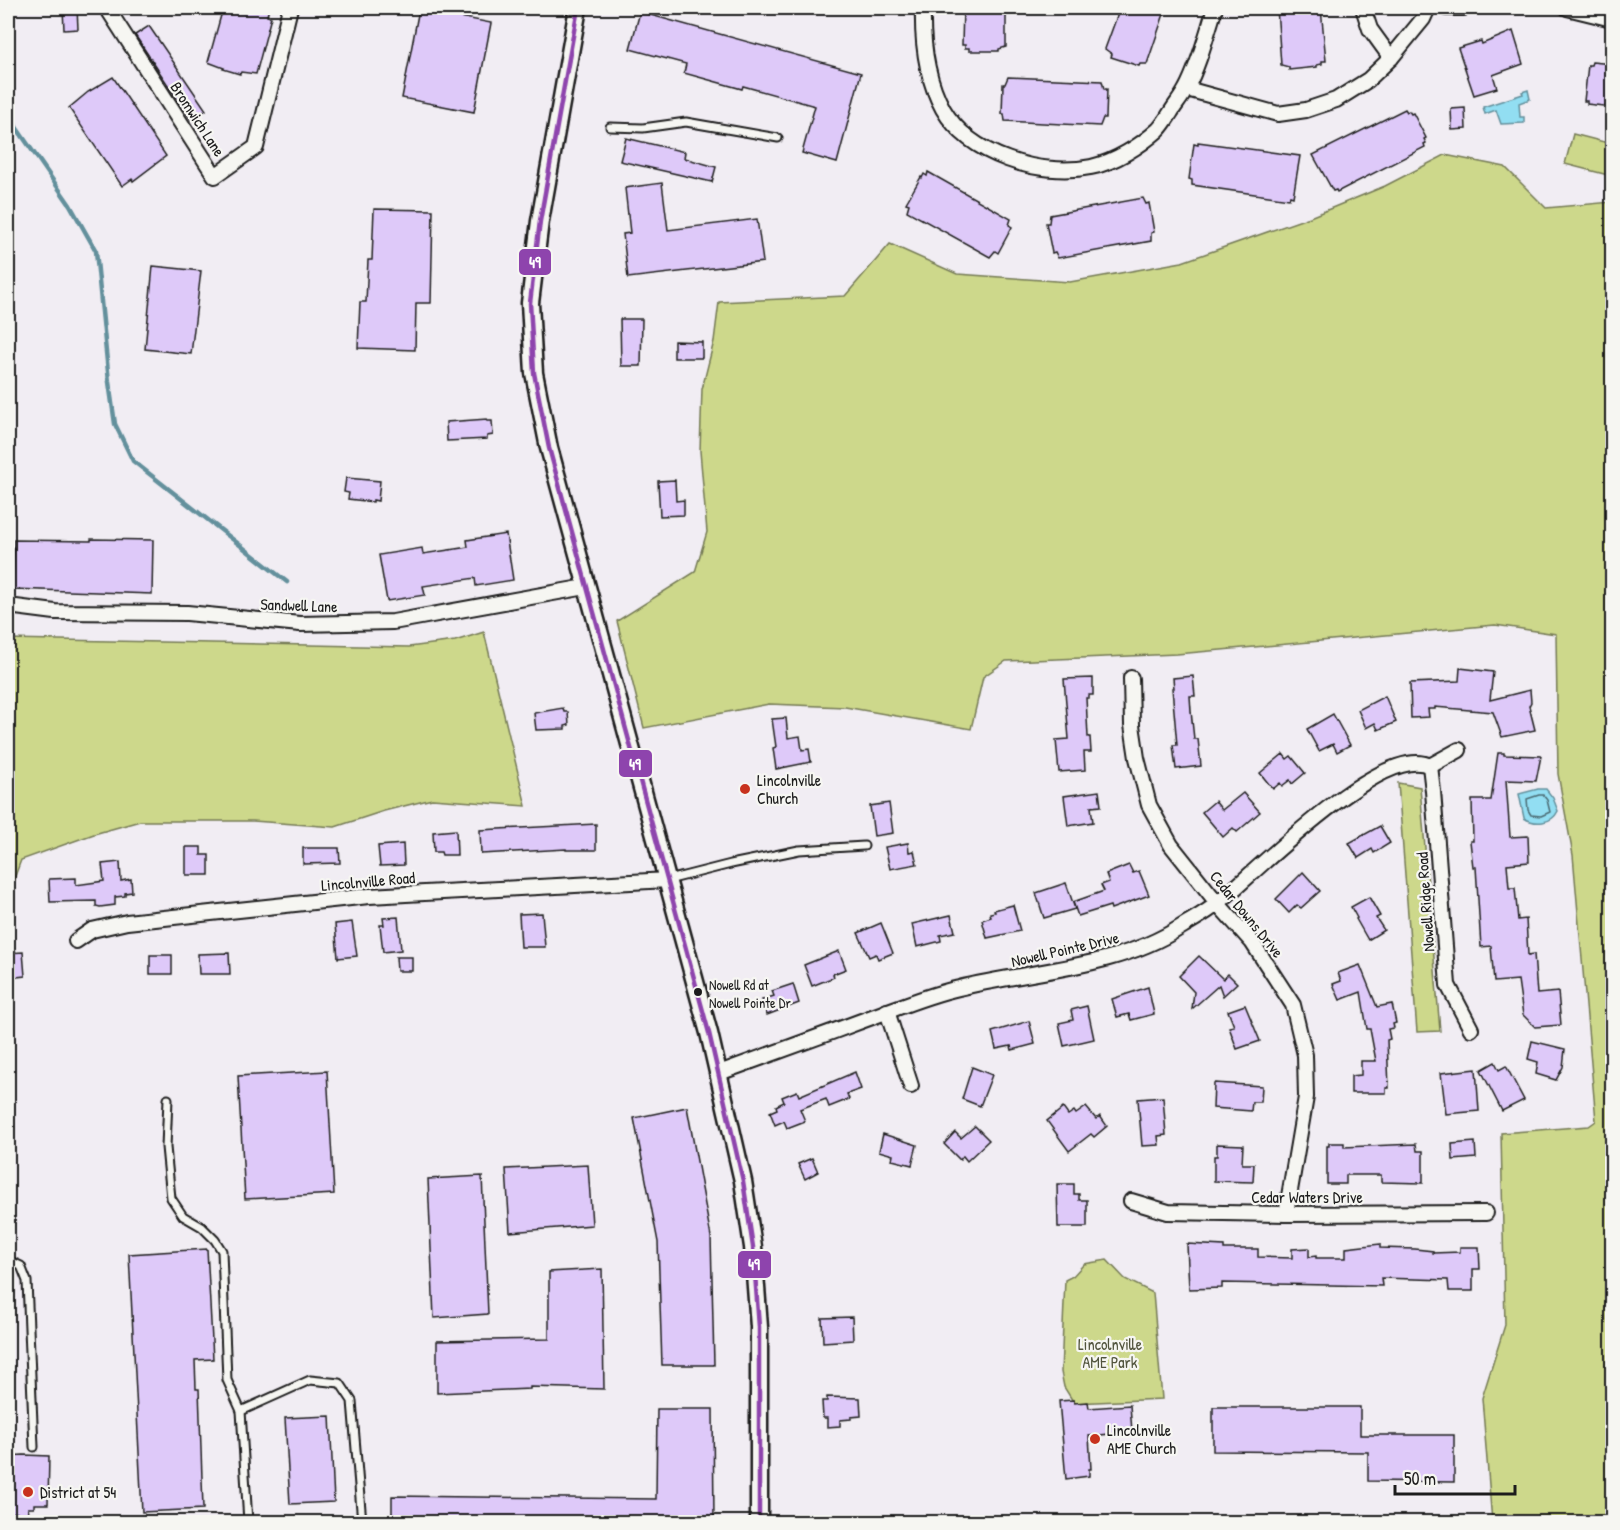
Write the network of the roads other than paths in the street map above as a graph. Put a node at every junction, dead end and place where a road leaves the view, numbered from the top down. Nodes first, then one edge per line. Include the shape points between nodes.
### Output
1 (107, 8) edge
2 (290, 8) edge
3 (578, 8) edge
4 (923, 8) edge
5 (1215, 8) edge
6 (1363, 8) edge
7 (1428, 8) edge
8 (1446, 8) edge
9 (1464, 8) edge
10 (1567, 8) edge
11 (1612, 19) edge
12 (1391, 58) junction
13 (1187, 89) junction
14 (610, 128) dead end
15 (778, 138) dead end
16 (586, 587) junction
17 (8, 606) edge
18 (1131, 678) dead end
19 (1459, 750) dead end
20 (1430, 766) junction
21 (864, 846) dead end
22 (668, 880) junction
23 (1218, 904) junction
24 (76, 941) dead end
25 (887, 1011) junction
26 (1471, 1029) dead end
27 (719, 1073) junction
28 (911, 1086) dead end
29 (168, 1099) dead end
30 (1131, 1201) dead end
31 (1286, 1214) junction
32 (1486, 1214) dead end
33 (8, 1260) edge
34 (241, 1411) junction
35 (34, 1447) dead end
36 (248, 1522) edge
37 (362, 1522) edge
38 (759, 1522) edge

1 - 2 street, Bromwich Lane via 215,176 256,147
3 - 16 street via 540,221 530,326 534,373 549,448
4 - 13 street via 930,79 944,110 959,130 987,151 1024,166 1091,167 1127,153 1159,129
5 - 13 street
6 - 12 street via 1370,29
7 - 12 street
8 - 9 street
10 - 11 street
12 - 13 street via 1368,80 1335,100 1306,110 1278,114
14 - 15 lane via 686,122
16 - 17 street, Sandwell Lane via 393,622 300,624 187,613 55,612
16 - 22 street
18 - 23 street, Cedar Downs Drive via 1132,725 1149,806 1171,845
19 - 20 street
20 - 23 street, Nowell Pointe Drive via 1410,763 1374,776 1302,829
20 - 26 street, Nowell Ridge Road via 1448,985
21 - 22 lane via 799,850
22 - 24 street, Lincolnville Road via 369,896 127,922 92,930
22 - 27 street
23 - 25 street, Nowell Pointe Drive via 1173,933 1124,954 958,988
23 - 31 street, Cedar Downs Drive via 1252,942 1293,1005 1305,1055 1305,1097
25 - 27 street, Nowell Pointe Drive
25 - 28 street
27 - 38 street via 753,1247 759,1327
29 - 34 lane via 166,1147 171,1198 183,1216 202,1227 222,1251 227,1380
30 - 31 street, Cedar Waters Drive via 1168,1212
31 - 32 street, Cedar Waters Drive
33 - 35 lane via 21,1266 27,1281
34 - 36 lane
34 - 37 lane via 310,1380 340,1383 352,1401

